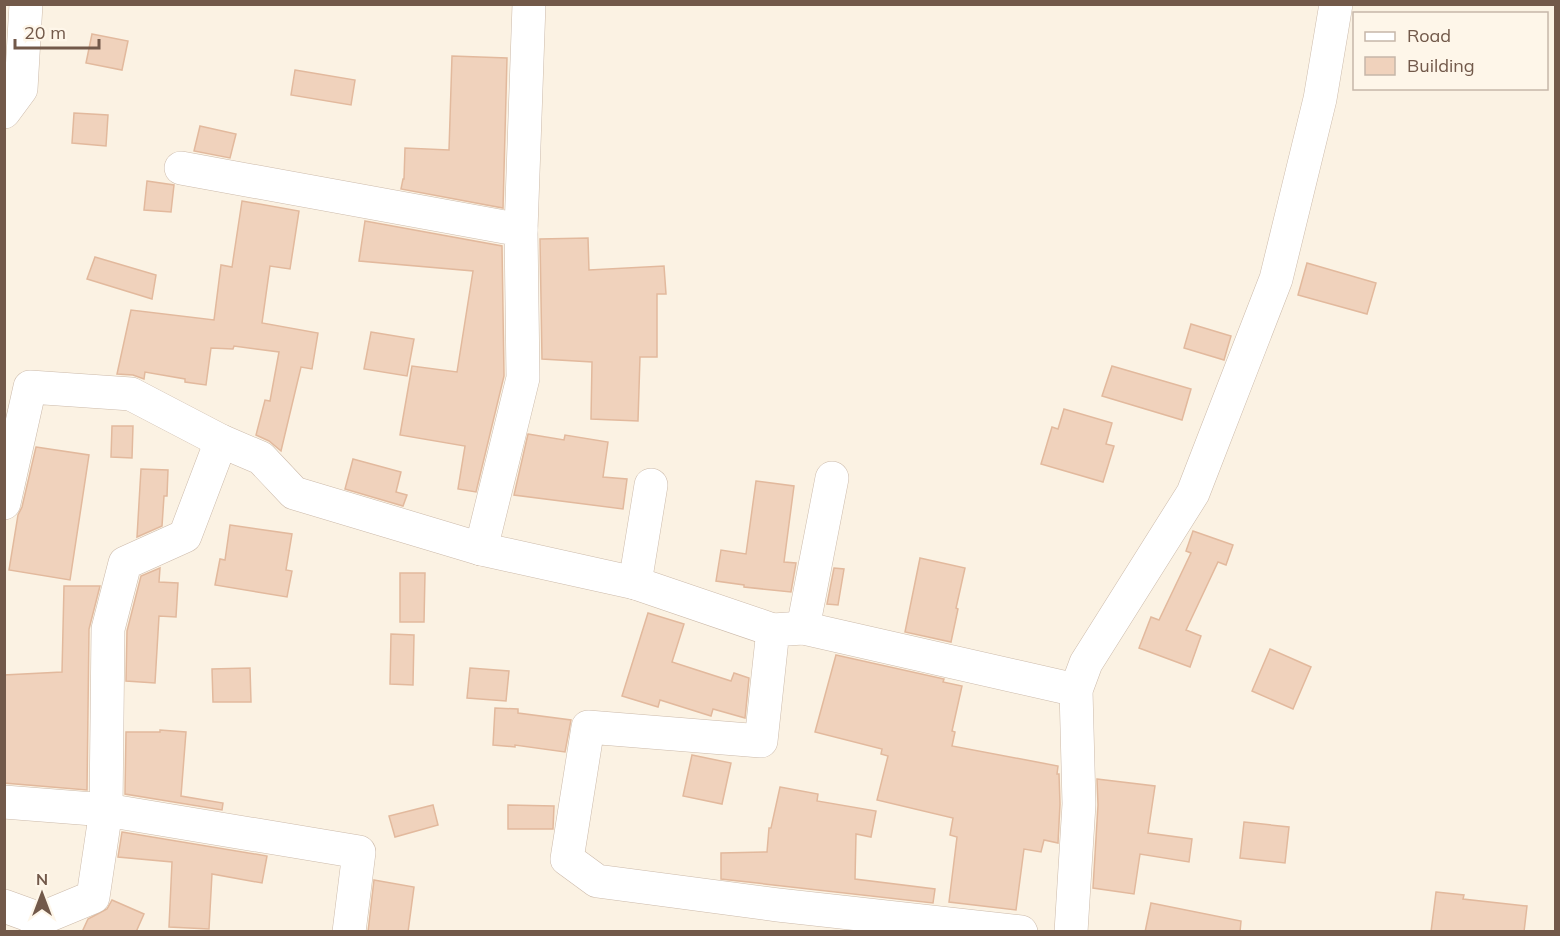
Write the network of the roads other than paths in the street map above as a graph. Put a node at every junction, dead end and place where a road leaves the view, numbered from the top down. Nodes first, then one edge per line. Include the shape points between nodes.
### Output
1 (26, 4) edge
2 (529, 4) edge
3 (1336, 4) edge
4 (4, 112) edge
5 (181, 168) dead end
6 (521, 231) junction
7 (221, 441) junction
8 (832, 478) dead end
9 (651, 485) dead end
10 (4, 502) edge
11 (481, 549) junction
12 (635, 583) junction
13 (788, 629) junction
14 (1076, 690) junction
15 (4, 802) edge
16 (106, 810) junction
17 (4, 906) edge
18 (39, 925) edge
19 (350, 932) edge
20 (1021, 932) edge
21 (1071, 932) edge

1 - 4 street via 21,89
2 - 6 street
3 - 14 street via 1320,99 1276,279 1193,493 1086,663
5 - 6 street
6 - 11 street via 523,378
7 - 10 street via 131,394 30,387
7 - 11 street via 261,458 294,493
7 - 16 street via 185,536 125,563 108,629
8 - 13 street
9 - 12 street
11 - 12 street
12 - 13 street
13 - 14 street
13 - 20 street via 761,741 588,728 567,859 597,881
14 - 21 street via 1079,804
15 - 16 street
16 - 18 street via 93,897
16 - 19 street via 359,852
17 - 18 street

